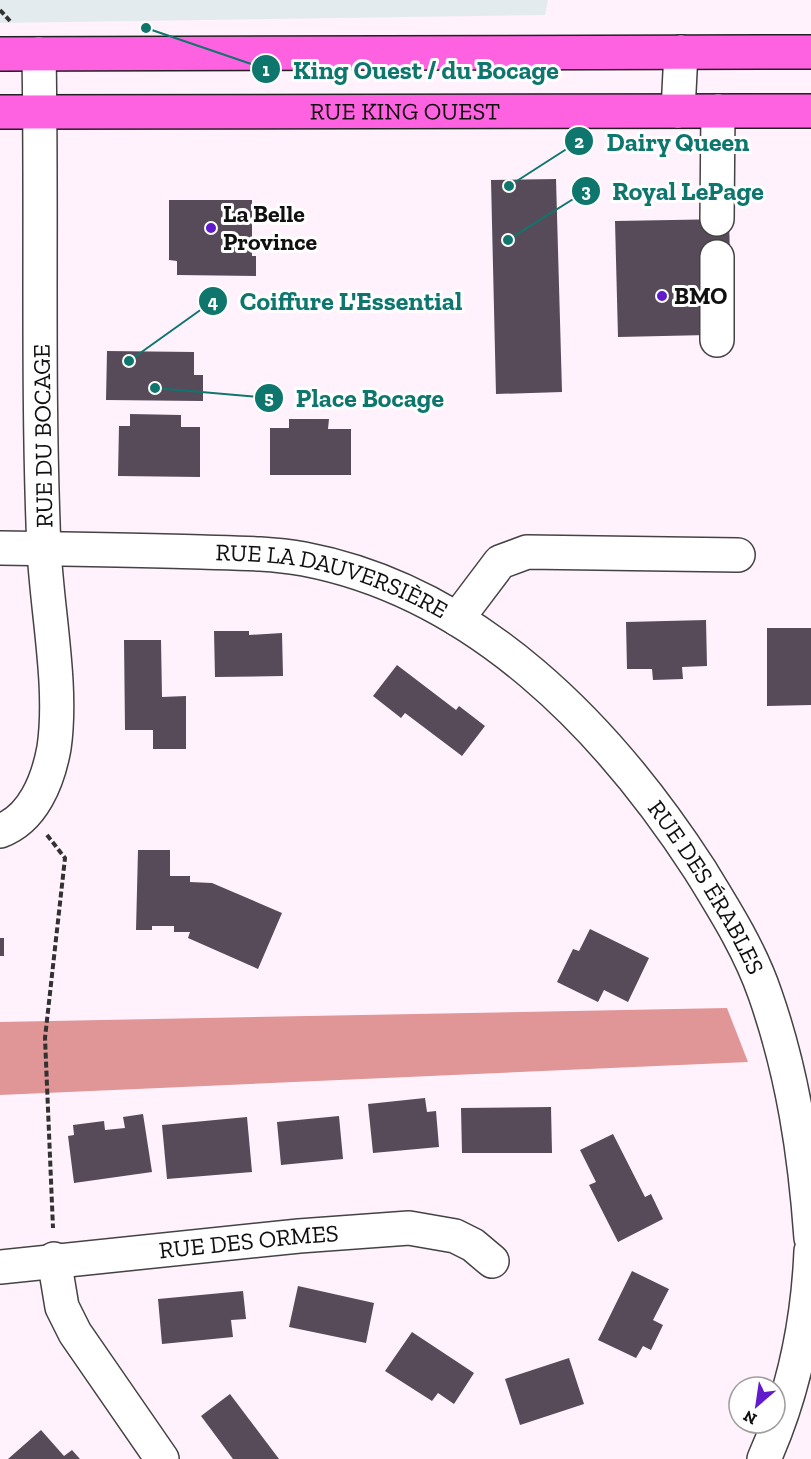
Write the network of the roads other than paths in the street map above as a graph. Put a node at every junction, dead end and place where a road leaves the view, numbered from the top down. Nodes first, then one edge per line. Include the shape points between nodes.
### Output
1 (681, 52) junction
2 (811, 52) edge
3 (0, 54) edge
4 (39, 54) junction
5 (678, 111) junction
6 (718, 111) junction
7 (811, 111) edge
8 (0, 112) edge
9 (40, 112) junction
10 (717, 219) dead end
11 (717, 257) dead end
12 (717, 340) dead end
13 (0, 548) edge
14 (44, 549) junction
15 (738, 555) dead end
16 (457, 619) junction
17 (0, 831) edge
18 (811, 1238) edge
19 (811, 1251) edge
20 (54, 1259) junction
21 (492, 1261) dead end
22 (0, 1267) edge
23 (162, 1459) edge
24 (764, 1459) edge

1 - 2 main road
1 - 4 main road
1 - 5 street
3 - 4 main road
4 - 9 street, RUE DU BOCAGE
5 - 6 main road, RUE KING OUEST
5 - 9 main road, RUE KING OUEST
6 - 7 main road, RUE KING OUEST
6 - 10 street
8 - 9 main road, RUE KING OUEST
9 - 14 street, RUE DU BOCAGE
11 - 12 street
13 - 14 street, RUE LA DAUVERSIÈRE
14 - 16 street, RUE LA DAUVERSIÈRE via 304,559 360,575
14 - 17 street, RUE DU BOCAGE via 57,713 50,768 40,795 28,811 12,827
15 - 16 street, RUE LA DAUVERSIÈRE via 527,552 500,562
16 - 18 street, RUE DES ÉRABLES via 538,678 624,765 672,827 736,932 764,990 791,1083
19 - 24 street via 810,1291 800,1352 786,1404
20 - 21 street, RUE DES ORMES via 409,1228 455,1236
20 - 22 street, RUE DES ORMES
20 - 23 street via 62,1307 75,1333

